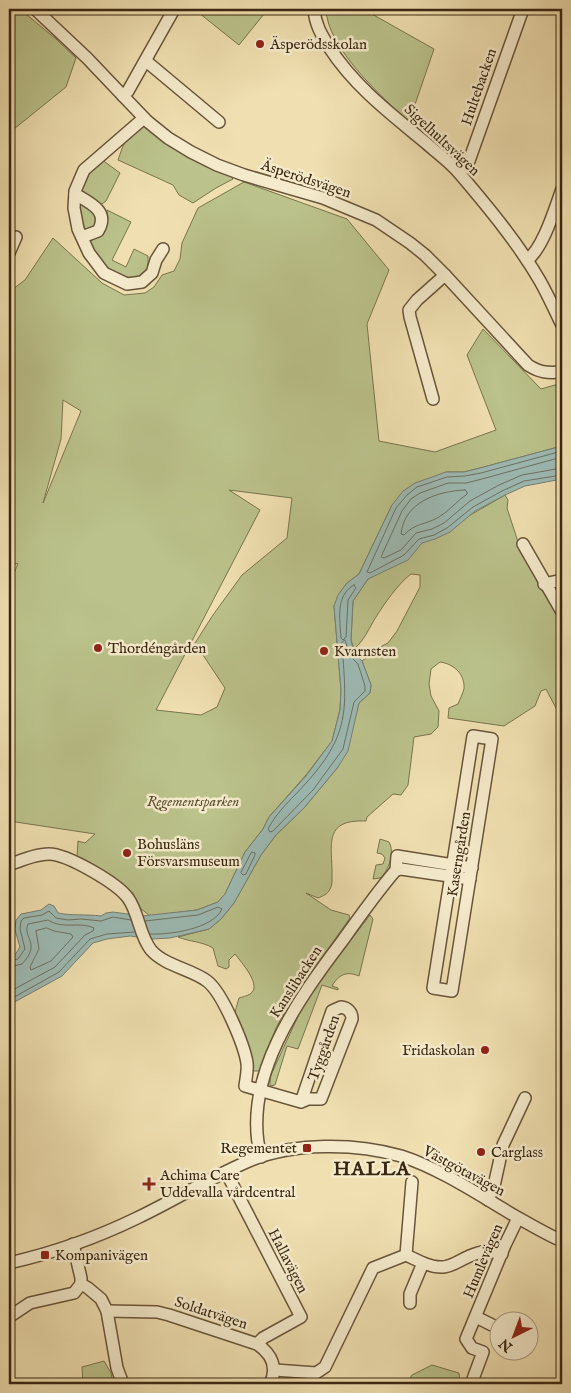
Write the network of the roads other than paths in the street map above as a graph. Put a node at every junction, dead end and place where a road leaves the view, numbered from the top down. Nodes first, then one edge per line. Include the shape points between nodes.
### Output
1 (35, 9) edge
2 (314, 9) edge
3 (523, 9) edge
4 (174, 11) dead end
5 (146, 60) junction
6 (123, 96) junction
7 (144, 118) junction
8 (219, 122) dead end
9 (458, 172) junction
10 (562, 189) edge
11 (75, 194) junction
12 (16, 237) dead end
13 (82, 237) junction
14 (163, 249) dead end
15 (9, 253) edge
16 (527, 260) junction
17 (444, 275) junction
18 (562, 325) edge
19 (562, 372) edge
20 (433, 399) dead end
21 (523, 544) dead end
22 (562, 580) edge
23 (544, 584) junction
24 (562, 612) edge
25 (9, 865) edge
26 (396, 870) junction
27 (451, 871) junction
28 (471, 874) junction
29 (261, 1089) junction
30 (525, 1098) dead end
31 (301, 1102) junction
32 (261, 1157) junction
33 (226, 1172) junction
34 (412, 1182) dead end
35 (488, 1200) junction
36 (518, 1218) junction
37 (562, 1241) edge
38 (73, 1244) junction
39 (502, 1254) junction
40 (406, 1255) junction
41 (9, 1263) edge
42 (423, 1263) junction
43 (81, 1284) junction
44 (410, 1303) dead end
45 (107, 1310) junction
46 (9, 1317) edge
47 (476, 1317) junction
48 (488, 1323) edge
49 (258, 1344) junction
50 (275, 1370) junction
51 (473, 1378) dead end
52 (124, 1384) edge
53 (270, 1384) edge

1 - 6 street, Äsperödsvägen
2 - 9 street, Sigelhultsvägen via 315,22 321,34 350,74
3 - 9 street, Hultebacken via 469,161
4 - 5 street
5 - 6 street
5 - 8 street
6 - 7 street, Äsperödsvägen
7 - 11 street via 84,170
7 - 17 street, Äsperödsvägen via 168,138 217,165 323,198 376,220 425,255
9 - 16 street, Sigelhultsvägen
10 - 16 street via 540,246
11 - 13 street via 74,208
11 - 13 street via 102,216 98,231
12 - 15 street
13 - 14 street via 88,253 104,273 127,284 142,282 152,273
16 - 18 street, Sigelhultsvägen
17 - 19 street, Äsperödsvägen via 528,365 548,374
17 - 20 street via 409,310
21 - 23 street
22 - 23 street
23 - 24 street
25 - 29 street via 48,854 68,858 114,884 132,904 152,951 214,987 228,1011 247,1063 245,1086
26 - 27 street
26 - 27 street via 397,856
26 - 29 street, Kanslibacken via 300,999 284,1027
27 - 28 street
27 - 28 street, Kaserngården via 432,988 452,991
27 - 28 street, Kaserngården via 473,736 492,739
29 - 31 street
29 - 32 street, Kanslibacken via 257,1140
30 - 35 street via 503,1145
31 - 31 street, Tyggården via 322,1098 352,1019 351,1012 345,1007 332,1011
32 - 33 street, Västgötavägen
32 - 35 street, Västgötavägen via 317,1147 375,1149 414,1161
33 - 38 street, Västgötavägen via 134,1220
33 - 49 street, Hallavägen via 300,1317
34 - 40 street
35 - 36 street, Västgötavägen
36 - 37 street, Västgötavägen
36 - 39 street, Humlevägen
38 - 41 street, Västgötavägen via 45,1255
38 - 43 street
39 - 42 street via 480,1252 449,1267
39 - 47 street, Humlevägen
40 - 42 street
40 - 50 street via 373,1268 325,1367 316,1373
42 - 44 street via 410,1294
43 - 45 street via 101,1300
43 - 46 street via 74,1293 30,1303
45 - 49 street, Soldatvägen via 157,1312
45 - 52 street via 117,1368
47 - 48 street, Humlevägen
47 - 51 street, Humlevägen via 466,1339 472,1348 483,1352
49 - 50 street, Soldatvägen via 272,1358
50 - 53 street

